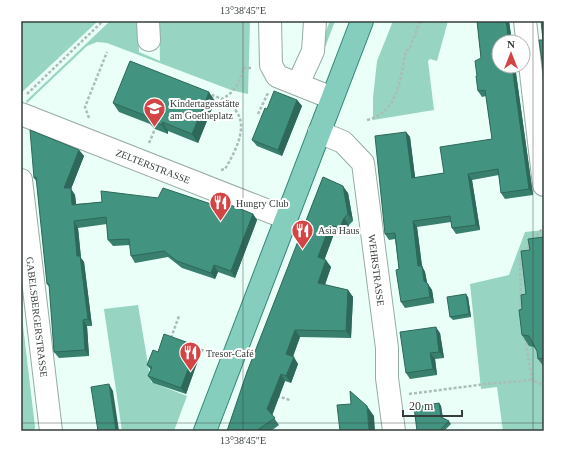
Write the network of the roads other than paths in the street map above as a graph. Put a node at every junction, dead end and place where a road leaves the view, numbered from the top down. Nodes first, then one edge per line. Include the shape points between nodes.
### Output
1 (270, 21) edge
2 (315, 21) edge
3 (525, 21) edge
4 (357, 27) edge
5 (298, 84) junction
6 (332, 98) junction
7 (24, 104) edge
8 (319, 132) junction
9 (21, 180) edge
10 (544, 185) edge
11 (286, 218) junction
12 (51, 431) edge
13 (205, 431) edge
14 (394, 431) edge

1 - 5 street via 271,65 277,76
2 - 5 street via 313,51
3 - 10 street
4 - 6 main road
5 - 6 street
6 - 8 main road
7 - 11 street, ZELTERSTRASSE via 216,180
8 - 11 main road
8 - 14 street, WEHRSTRASSE via 343,142 363,163 387,348 387,378
9 - 12 street, GABELSBERGERSTRASSE
11 - 13 main road

